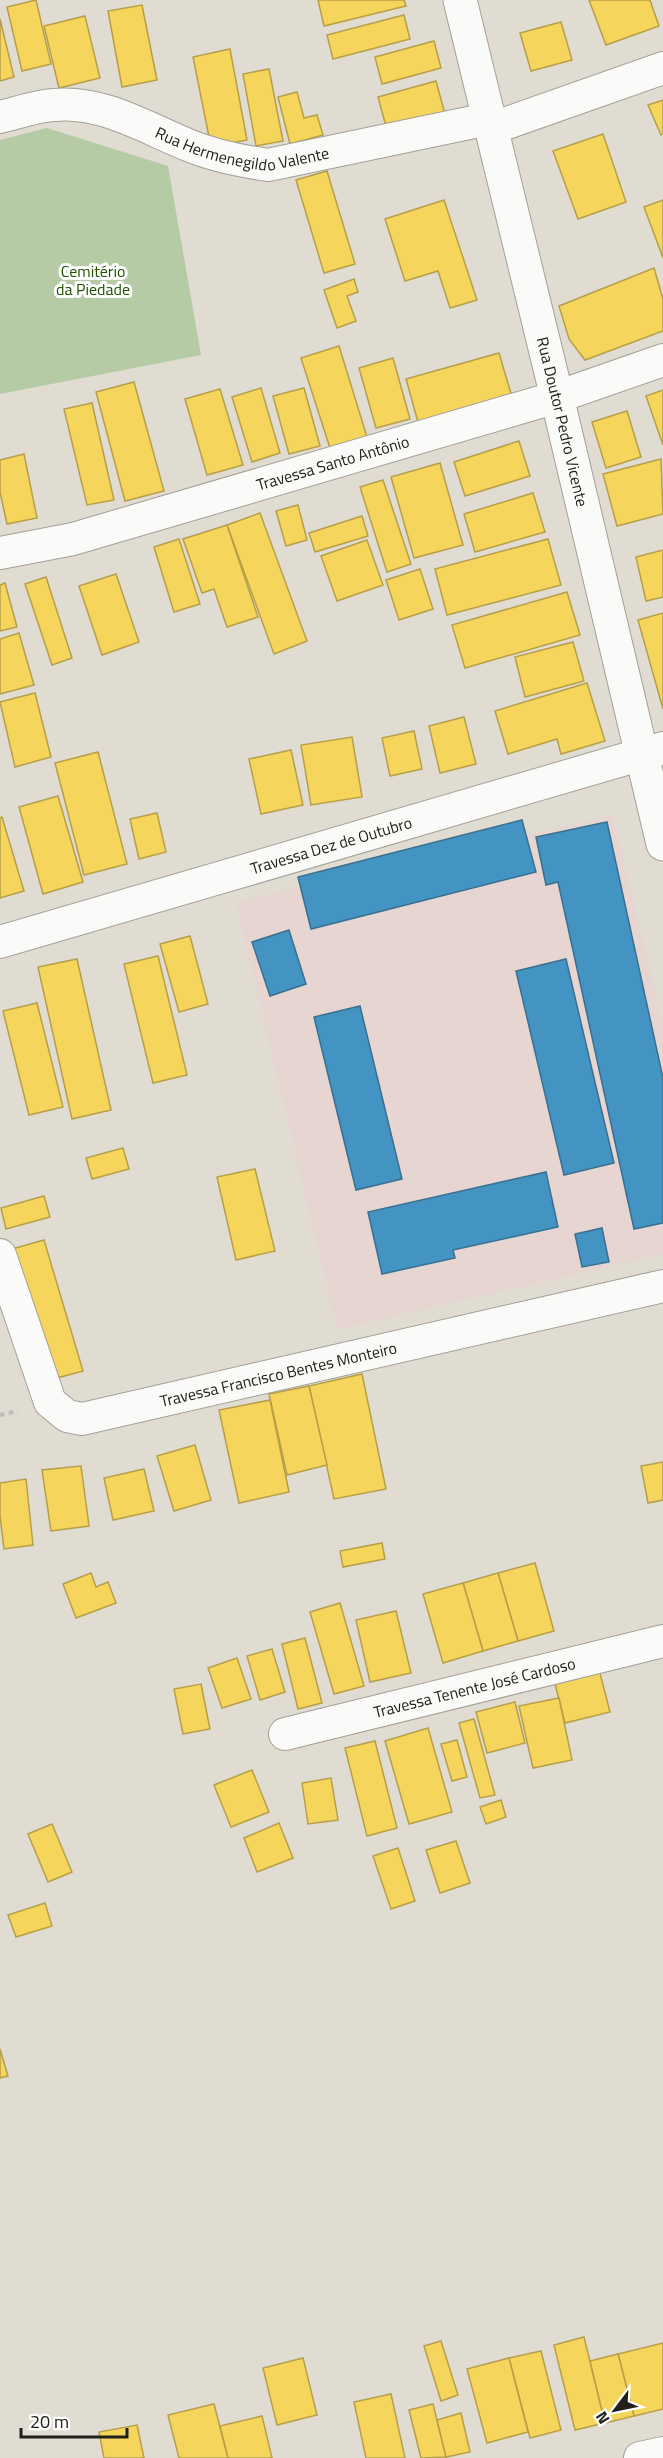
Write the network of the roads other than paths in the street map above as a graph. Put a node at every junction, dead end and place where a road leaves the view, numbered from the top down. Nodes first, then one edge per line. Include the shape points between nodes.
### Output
1 (460, 0) edge
2 (663, 68) edge
3 (0, 117) edge
4 (489, 124) junction
5 (663, 360) edge
6 (557, 397) junction
7 (0, 553) edge
8 (653, 751) edge
9 (663, 844) edge
10 (0, 942) edge
11 (0, 1255) edge
12 (663, 1286) edge
13 (663, 1641) edge
14 (285, 1734) dead end
15 (663, 2453) edge
16 (640, 2458) edge

1 - 4 street, Rua Doutor Pedro Vicente
2 - 4 street, Rua Hermenegildo Valente
3 - 4 street, Rua Hermenegildo Valente via 54,104 82,106 111,112 234,161 268,165
4 - 6 street, Rua Doutor Pedro Vicente
5 - 6 street, Travessa Santo Antônio
6 - 7 street, Travessa Santo Antônio via 73,538
6 - 8 street, Rua Doutor Pedro Vicente
8 - 9 street, Rua Doutor Pedro Vicente
8 - 10 street, Travessa Dez de Outubro
11 - 12 street, Travessa Francisco Bentes Monteiro via 50,1402 67,1416 82,1419
13 - 14 street, Travessa Tenente José Cardoso
15 - 16 street

